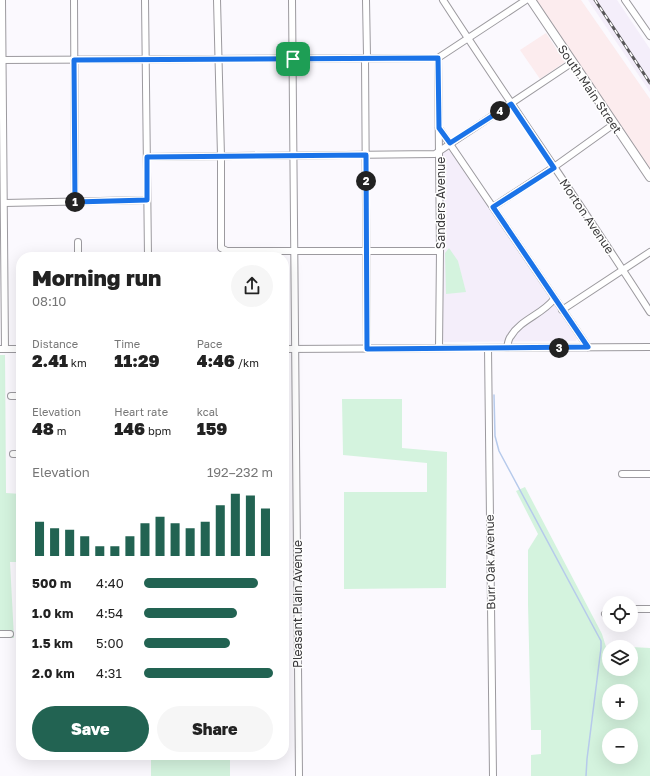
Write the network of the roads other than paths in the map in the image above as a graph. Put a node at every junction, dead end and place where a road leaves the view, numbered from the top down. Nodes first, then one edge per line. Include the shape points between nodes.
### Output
1 (2, 0) edge
2 (74, 0) edge
3 (145, 0) edge
4 (217, 0) edge
5 (292, 0) edge
6 (366, 0) edge
7 (443, 0) edge
8 (526, 0) edge
9 (531, 0) edge
10 (625, 0) edge
11 (650, 36) edge
12 (468, 39) junction
13 (438, 58) junction
14 (218, 59) junction
15 (293, 59) junction
16 (365, 59) junction
17 (1, 60) edge
18 (74, 60) junction
19 (146, 60) junction
20 (573, 62) junction
21 (511, 104) junction
22 (614, 124) junction
23 (439, 128) junction
24 (450, 143) junction
25 (439, 151) junction
26 (366, 155) junction
27 (221, 156) junction
28 (293, 156) junction
29 (147, 157) junction
30 (554, 168) junction
31 (650, 177) edge
32 (147, 200) junction
33 (75, 202) junction
34 (4, 203) junction
35 (493, 207) junction
36 (78, 242) dead end
37 (294, 250) junction
38 (367, 251) junction
39 (440, 251) junction
40 (78, 252) edge
41 (148, 252) edge
42 (650, 252) edge
43 (623, 269) junction
44 (554, 299) junction
45 (562, 310) junction
46 (650, 312) edge
47 (588, 347) junction
48 (650, 347) edge
49 (439, 348) junction
50 (488, 348) junction
51 (507, 348) junction
52 (2, 349) edge
53 (16, 349) edge
54 (289, 349) edge
55 (295, 349) junction
56 (367, 349) junction
57 (11, 396) dead end
58 (16, 396) edge
59 (622, 474) dead end
60 (650, 474) edge
61 (638, 609) edge
62 (650, 609) edge
63 (0, 634) edge
64 (10, 634) dead end
65 (299, 776) edge
66 (493, 776) edge

1 - 17 street
2 - 18 street
3 - 19 street
4 - 14 street
5 - 15 street, Pleasant Plain Avenue
6 - 16 street
7 - 12 street, Morton Avenue
8 - 12 street
9 - 20 main road, South Main Street
10 - 11 street
12 - 13 street
12 - 21 street, Morton Avenue
13 - 16 street
13 - 23 street, Sanders Avenue
14 - 15 street
14 - 19 street
14 - 27 street
15 - 16 street
15 - 28 street, Pleasant Plain Avenue
16 - 26 street
17 - 18 street
17 - 34 street
18 - 19 street
18 - 33 street
19 - 29 street
20 - 21 street
20 - 22 main road, South Main Street
21 - 24 street
21 - 30 street, Morton Avenue
22 - 30 street
22 - 31 main road, South Main Street
23 - 24 street
23 - 25 street, Sanders Avenue
24 - 25 street
24 - 35 street
25 - 26 street via 435,154
25 - 39 street, Sanders Avenue
26 - 28 street
26 - 38 street
27 - 28 street
27 - 29 street
27 - 37 street via 221,248 227,251
28 - 37 street, Pleasant Plain Avenue
29 - 32 street
30 - 35 street
30 - 43 street, Morton Avenue
32 - 33 street
32 - 41 street
33 - 34 street
34 - 52 street
35 - 44 street
36 - 40 street
37 - 38 street
37 - 55 street, Pleasant Plain Avenue
38 - 39 street
38 - 56 street
39 - 49 street, Sanders Avenue
42 - 43 street
43 - 45 street
43 - 46 street, Morton Avenue
44 - 45 street
44 - 51 street via 516,329
45 - 47 street
47 - 48 street
47 - 51 street
49 - 50 street
49 - 56 street
50 - 51 street
50 - 66 street, Burr Oak Avenue
52 - 53 street
54 - 55 street
55 - 56 street
55 - 65 street, Pleasant Plain Avenue
57 - 58 street
59 - 60 street
61 - 62 street
63 - 64 street

